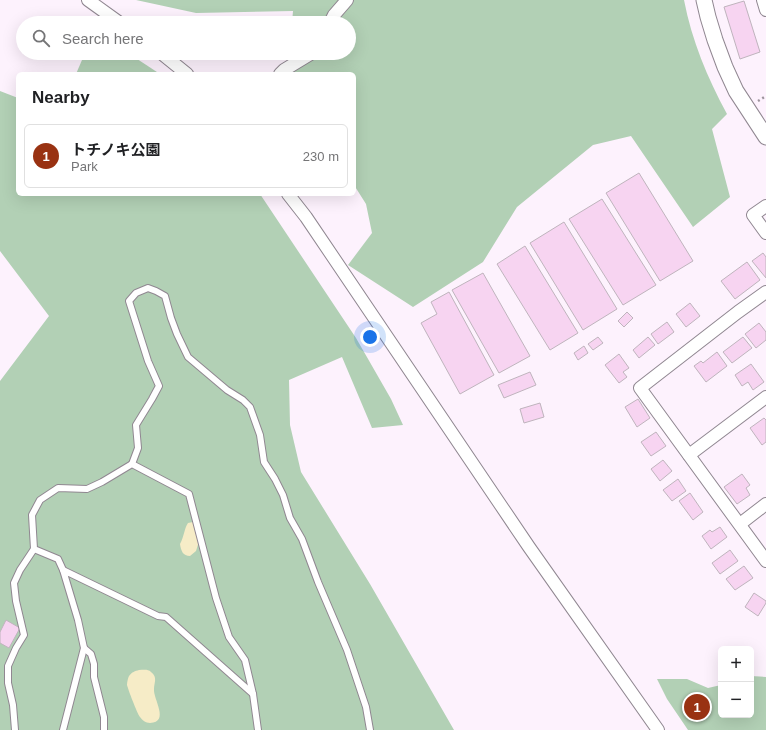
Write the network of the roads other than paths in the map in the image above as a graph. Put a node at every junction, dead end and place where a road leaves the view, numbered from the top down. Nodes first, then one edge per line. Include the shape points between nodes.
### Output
1 (88, 0) edge
2 (347, 0) edge
3 (704, 0) edge
4 (763, 0) edge
5 (766, 10) edge
6 (110, 16) edge
7 (334, 16) edge
8 (170, 60) edge
9 (300, 60) edge
10 (185, 72) edge
11 (282, 72) edge
12 (766, 137) edge
13 (290, 196) edge
14 (766, 206) edge
15 (766, 233) edge
16 (766, 292) edge
17 (766, 397) edge
18 (689, 455) junction
19 (132, 464) junction
20 (766, 504) edge
21 (740, 524) junction
22 (34, 549) junction
23 (766, 561) edge
24 (63, 570) junction
25 (84, 648) junction
26 (253, 694) junction
27 (15, 730) edge
28 (63, 730) edge
29 (104, 730) edge
30 (258, 730) edge
31 (370, 730) edge
32 (658, 730) edge

1 - 6 street
2 - 7 street
3 - 12 street via 725,67 736,91
4 - 5 street
8 - 10 street
9 - 11 street
13 - 32 street via 529,547
14 - 15 street via 753,215
16 - 18 street via 640,388
17 - 18 street
18 - 21 street
19 - 22 lane via 87,489 58,488 40,500 32,515
19 - 26 lane via 190,494 216,598 229,637 245,660
19 - 31 lane via 138,448 136,425 158,386 129,301 136,293 148,288 166,296 171,318 188,357 250,407 260,434 264,462 283,495 290,518 302,539 347,650 366,707
20 - 21 street
21 - 23 street
22 - 24 lane via 58,560
22 - 27 lane via 14,583 24,635 8,666
24 - 25 lane
24 - 26 lane via 158,616 166,617
25 - 28 lane
25 - 29 lane via 91,654 94,664
26 - 30 lane

